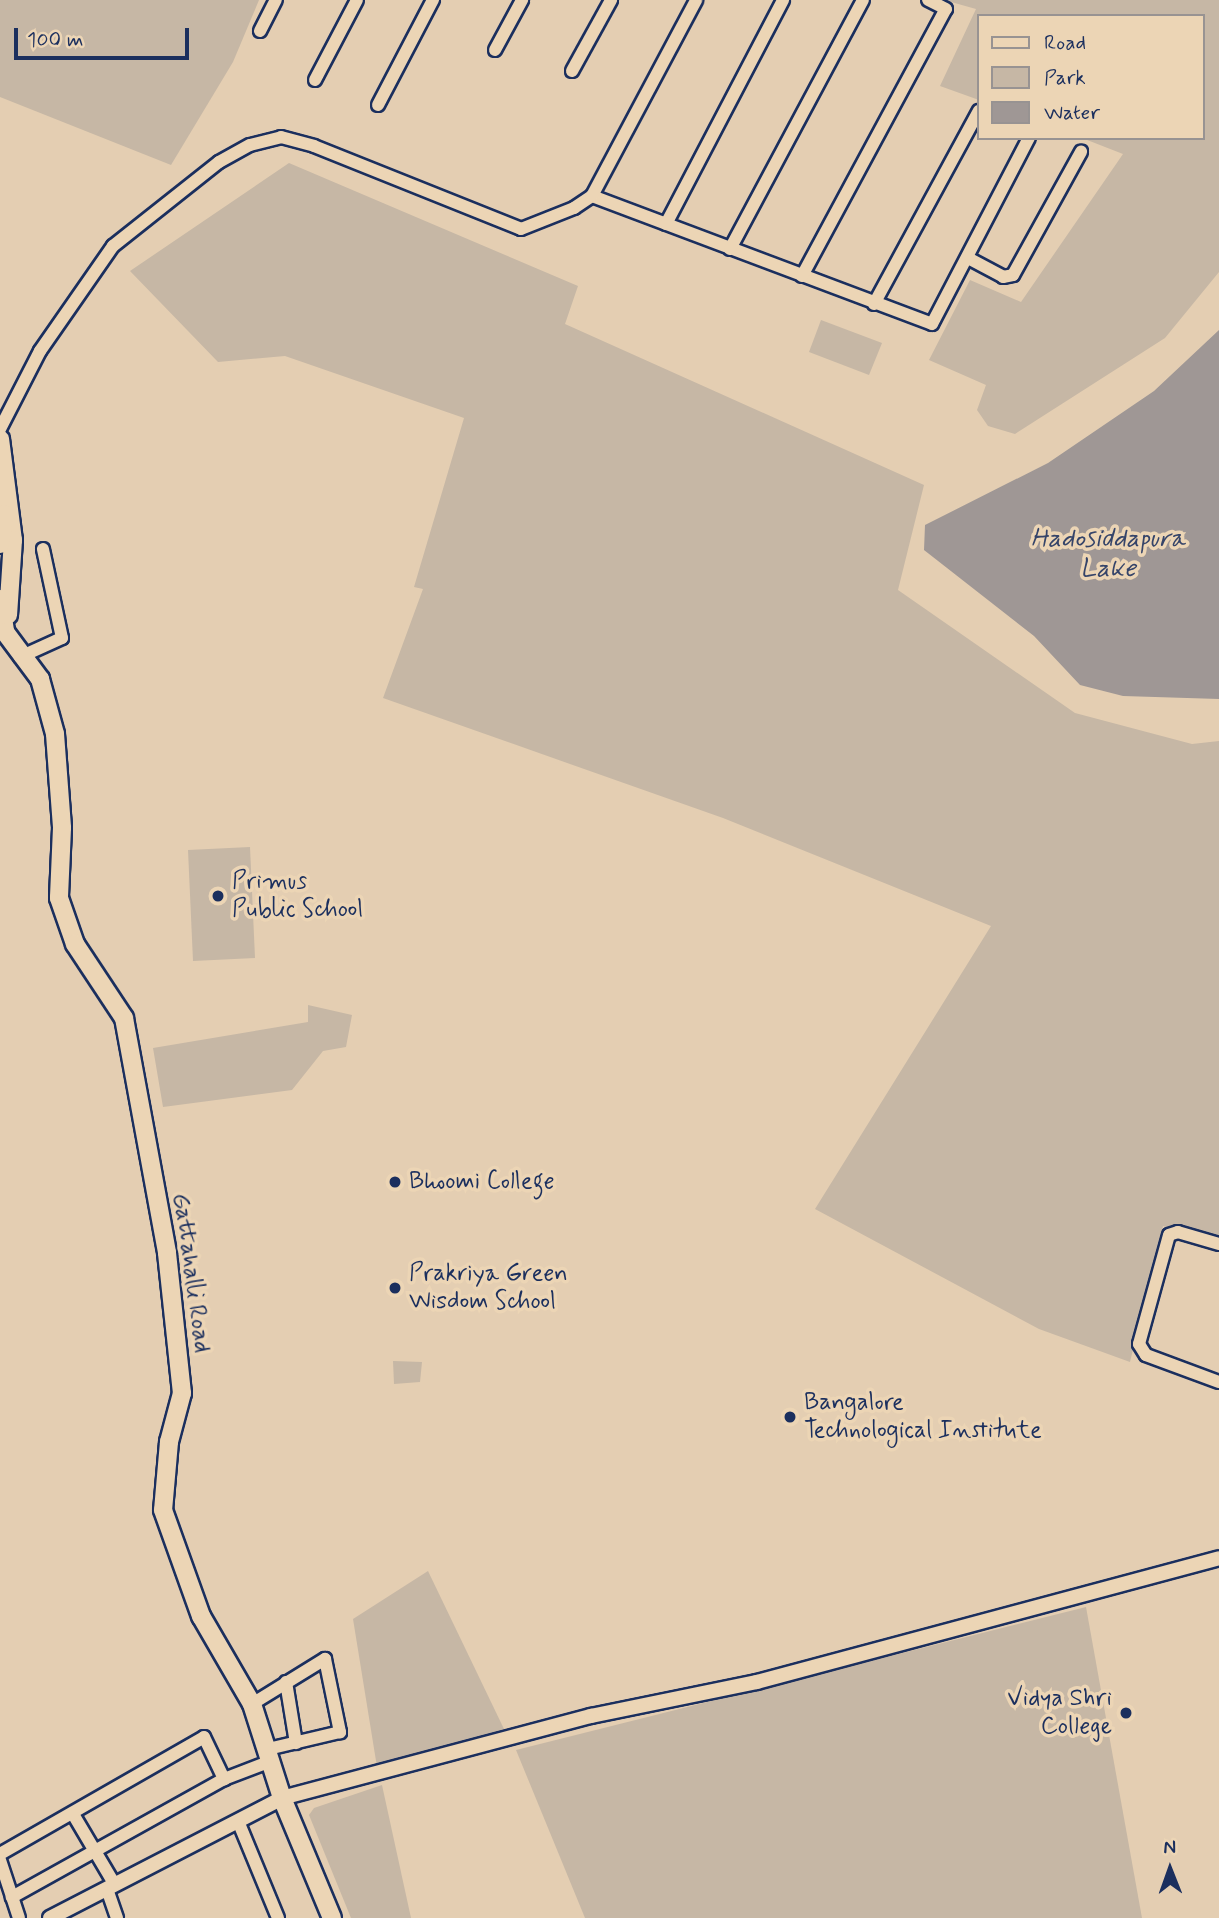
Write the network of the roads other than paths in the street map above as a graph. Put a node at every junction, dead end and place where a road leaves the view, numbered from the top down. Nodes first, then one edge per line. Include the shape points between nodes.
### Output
1 (276, 0) edge
2 (357, 0) edge
3 (433, 0) edge
4 (522, 0) edge
5 (611, 0) edge
6 (696, 0) edge
7 (783, 0) edge
8 (863, 0) edge
9 (928, 0) edge
10 (260, 31) dead end
11 (495, 50) dead end
12 (572, 71) dead end
13 (315, 80) dead end
14 (378, 105) dead end
15 (978, 113) edge
16 (1028, 140) edge
17 (1081, 152) dead end
18 (592, 196) junction
19 (666, 224) junction
20 (730, 249) junction
21 (968, 258) junction
22 (802, 276) junction
23 (874, 304) junction
24 (0, 429) edge
25 (0, 439) edge
26 (8, 496) junction
27 (0, 544) edge
28 (43, 549) dead end
29 (0, 599) edge
30 (5, 632) junction
31 (20, 657) junction
32 (1219, 1244) edge
33 (1219, 1382) edge
34 (1219, 1558) edge
35 (286, 1682) junction
36 (252, 1704) junction
37 (296, 1743) junction
38 (270, 1755) junction
39 (224, 1779) junction
40 (282, 1798) junction
41 (73, 1814) junction
42 (238, 1821) junction
43 (95, 1851) junction
44 (0, 1854) edge
45 (0, 1860) edge
46 (111, 1887) junction
47 (12, 1897) junction
48 (67, 1914) edge
49 (19, 1918) edge
50 (50, 1918) edge
51 (117, 1918) edge
52 (278, 1918) edge
53 (332, 1918) edge

1 - 10 street
2 - 13 street
3 - 14 street
4 - 11 street
5 - 12 street
6 - 18 street
7 - 19 street
8 - 20 street
9 - 22 street via 946,9
15 - 23 street
16 - 21 street
17 - 21 street via 1013,275 1003,277
18 - 19 street
18 - 24 street via 552,221 521,229 314,146 281,137 250,145 219,162 113,246 40,351
19 - 20 street
20 - 22 street
21 - 23 street via 932,324
22 - 23 street
25 - 26 main road
26 - 27 main road
26 - 30 main road via 13,540
28 - 31 street via 62,638
29 - 30 main road, Gattahalli Road
30 - 31 main road, Gattahalli Road
31 - 36 main road, Gattahalli Road via 40,680 55,734 62,828 59,898 75,944 124,1018 167,1253 182,1392 169,1442 163,1510 201,1616
32 - 33 street via 1178,1232 1169,1235 1139,1344 1146,1355
34 - 40 street via 757,1682 590,1716
35 - 36 street
35 - 37 street
35 - 37 street via 325,1659 340,1732
36 - 38 main road, Gattahalli Road
37 - 38 street
38 - 39 street
38 - 40 main road, Gattahalli Road
39 - 41 street via 204,1737
39 - 43 street
40 - 42 street
40 - 53 main road, Gattahalli Road
41 - 43 street
41 - 44 street
42 - 46 street
42 - 52 street
43 - 46 street
43 - 47 street
45 - 47 street
46 - 48 street
46 - 51 street
47 - 49 street
48 - 50 street

